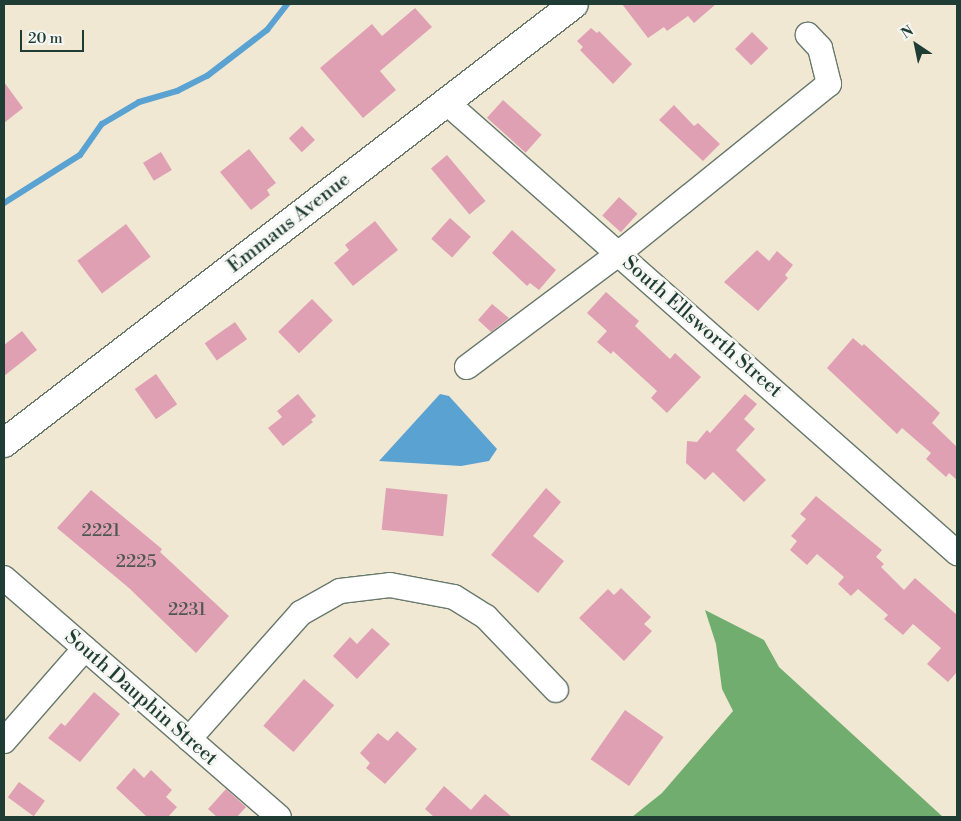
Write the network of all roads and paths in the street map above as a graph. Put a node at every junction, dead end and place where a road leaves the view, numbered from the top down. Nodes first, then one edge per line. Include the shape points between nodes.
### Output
1 (574, 4) edge
2 (808, 35) dead end
3 (446, 102) junction
4 (618, 254) junction
5 (467, 367) dead end
6 (4, 443) edge
7 (957, 553) edge
8 (4, 578) edge
9 (85, 648) junction
10 (556, 690) dead end
11 (189, 739) junction
12 (4, 741) edge
13 (279, 817) edge

1 - 3 main road, Emmaus Avenue
2 - 4 street via 820,48 829,84
3 - 4 street, South Ellsworth Street
3 - 6 main road, Emmaus Avenue
4 - 5 street
4 - 7 street, South Ellsworth Street
8 - 9 street, South Dauphin Street
9 - 11 street, South Dauphin Street
9 - 12 street
10 - 11 street via 486,617 454,598 390,585 340,591 301,613
11 - 13 street, South Dauphin Street

